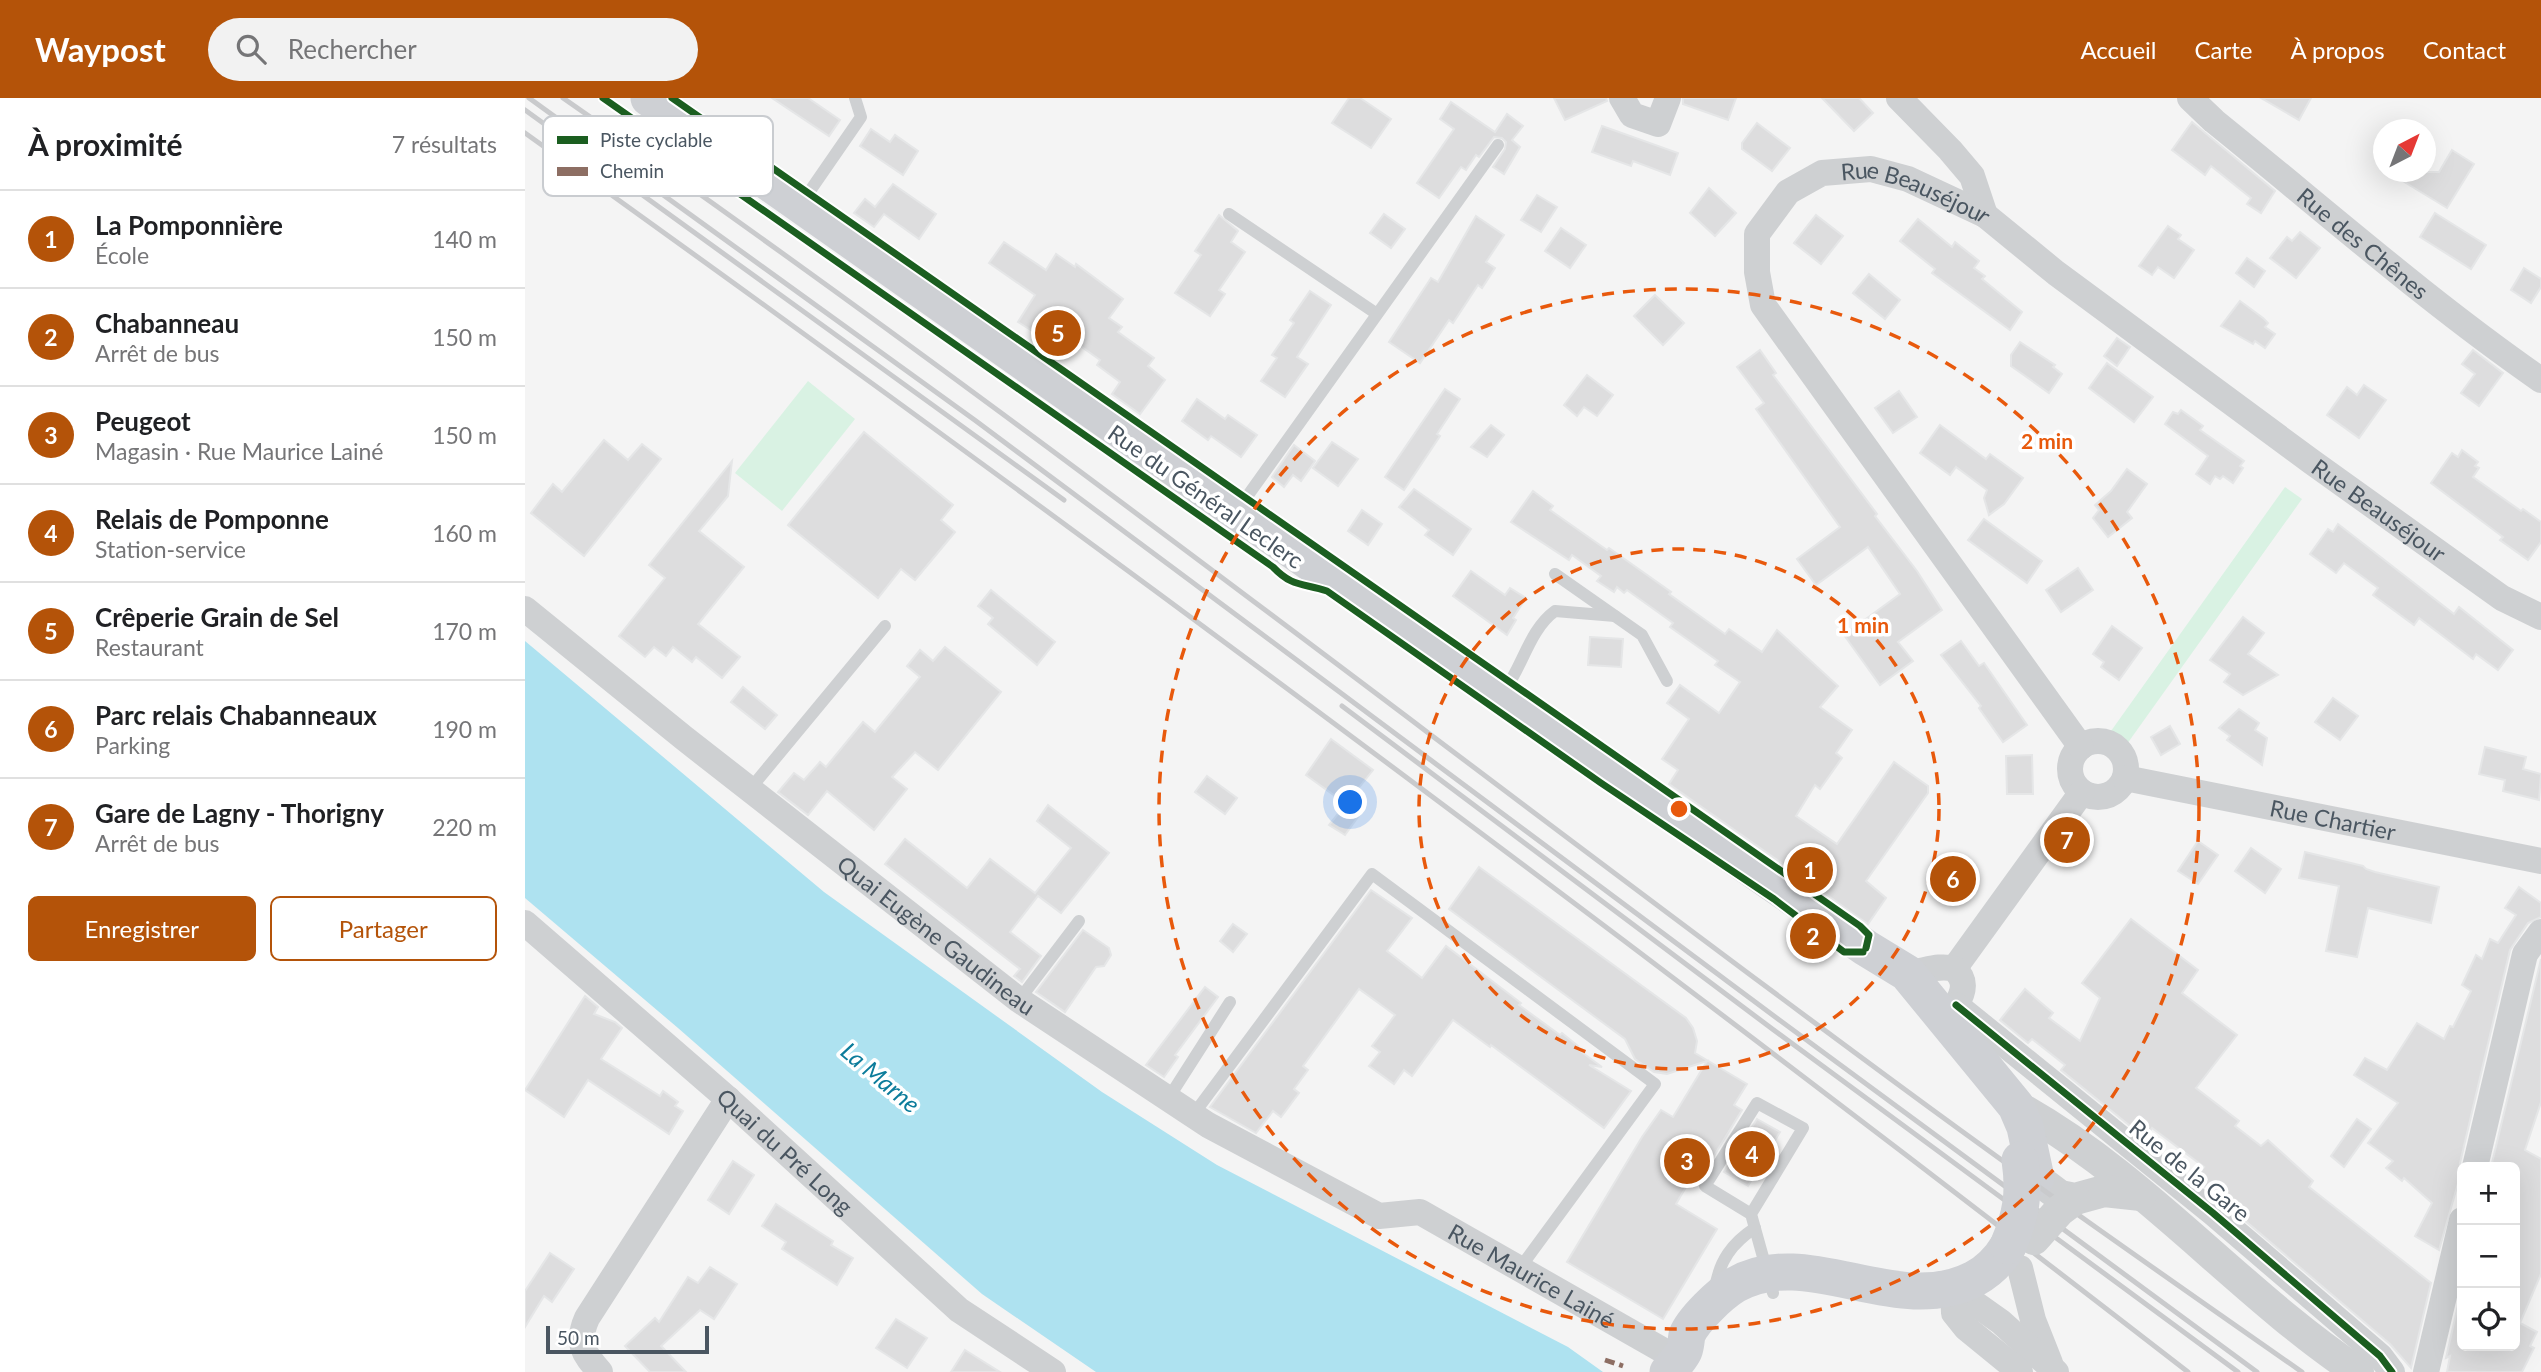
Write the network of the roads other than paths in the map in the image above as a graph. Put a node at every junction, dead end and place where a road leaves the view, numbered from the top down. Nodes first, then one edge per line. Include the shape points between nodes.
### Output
1 (649, 98) edge
2 (855, 98) edge
3 (1622, 98) edge
4 (1668, 98) edge
5 (1899, 98) edge
6 (2190, 98) edge
7 (675, 116) edge
8 (1498, 145) dead end
9 (773, 184) edge
10 (801, 204) junction
11 (1229, 215) dead end
12 (1985, 215) junction
13 (1377, 314) junction
14 (2541, 380) edge
15 (1197, 484) junction
16 (1555, 574) dead end
17 (525, 609) edge
18 (1615, 617) junction
19 (2541, 617) edge
20 (885, 626) dead end
21 (1667, 681) dead end
22 (1501, 694) junction
23 (2081, 747) junction
24 (2125, 778) junction
25 (750, 789) junction
26 (2082, 792) junction
27 (2541, 861) edge
28 (1079, 921) dead end
29 (525, 923) edge
30 (2541, 932) edge
31 (1954, 969) junction
32 (1927, 992) junction
33 (1019, 999) junction
34 (1230, 1002) dead end
35 (728, 1099) junction
36 (1168, 1099) junction
37 (1193, 1115) junction
38 (2024, 1140) junction
39 (2476, 1162) edge
40 (2141, 1195) junction
41 (2075, 1199) junction
42 (1751, 1214) junction
43 (1379, 1216) joint
44 (2461, 1225) edge
45 (1755, 1228) junction
46 (2022, 1253) junction
47 (1520, 1268) junction
48 (1770, 1283) junction
49 (1714, 1301) junction
50 (1961, 1302) junction
51 (1677, 1361) edge
52 (2050, 1371) edge
53 (600, 1372) edge
54 (1053, 1372) edge
55 (2020, 1372) edge
56 (2358, 1372) edge
57 (2392, 1372) edge
58 (2426, 1372) edge

1 - 7 main road, Rue du Général Leclerc
2 - 10 lane via 861,117
3 - 4 street via 1632,116 1658,124
5 - 12 street via 1972,176
6 - 14 street, Rue des Chênes via 2502,354
8 - 13 lane
9 - 10 main road, Rue du Général Leclerc
10 - 15 main road, Rue du Général Leclerc
11 - 13 lane
12 - 19 street, Rue Beauséjour via 2056,273 2312,461 2502,598
12 - 23 street, Rue Beauséjour via 1908,178 1871,169 1822,173 1788,192 1757,234 1757,272 1763,305 1784,337
13 - 15 lane via 1246,498
15 - 22 main road, Rue du Général Leclerc
16 - 18 lane
17 - 25 street, Quai Eugène Gaudineau
18 - 21 lane via 1642,635
18 - 22 lane via 1555,611 1543,620
20 - 25 lane
22 - 32 main road, Rue du Général Leclerc via 1815,911 1863,952
23 - 24 street via 2102,741 2113,745 2125,760
23 - 26 street via 2070,770
24 - 26 street via 2102,797
24 - 27 street, Rue Chartier
25 - 33 street, Quai Eugène Gaudineau
26 - 31 street
28 - 33 lane
29 - 35 street, Quai du Pré Long
30 - 39 street via 2525,954
31 - 32 street via 1940,967
31 - 32 street via 1963,979 1964,993
32 - 38 main road, Rue du Général Leclerc via 1977,1085
32 - 57 street, Rue de la Gare via 2213,1213 2380,1356
33 - 36 street, Quai Eugène Gaudineau
34 - 36 lane
35 - 53 street via 587,1318 581,1331 583,1352
35 - 54 street, Quai du Pré Long via 959,1310
36 - 37 street, Quai Eugène Gaudineau
37 - 43 street, Quai Eugène Gaudineau
37 - 47 lane via 1372,874 1654,1084
38 - 40 street via 2068,1137
38 - 41 street via 2060,1196
38 - 46 main road, bridge
40 - 41 street via 2104,1192
40 - 56 street via 2316,1343
41 - 46 street, bridge
42 - 42 lane via 1803,1128 1757,1102 1705,1186
42 - 45 lane
43 - 47 street, Rue Maurice Lainé via 1420,1212
44 - 58 street
45 - 48 lane
45 - 49 lane via 1725,1257
46 - 50 main road via 1997,1262 1982,1274
46 - 52 street via 2033,1320
47 - 51 street, Rue Maurice Lainé
48 - 49 main road via 1757,1275
48 - 50 main road via 1925,1313
48 - 51 main road
49 - 51 main road via 1688,1334
50 - 52 street via 2001,1322
50 - 55 street via 1982,1343

